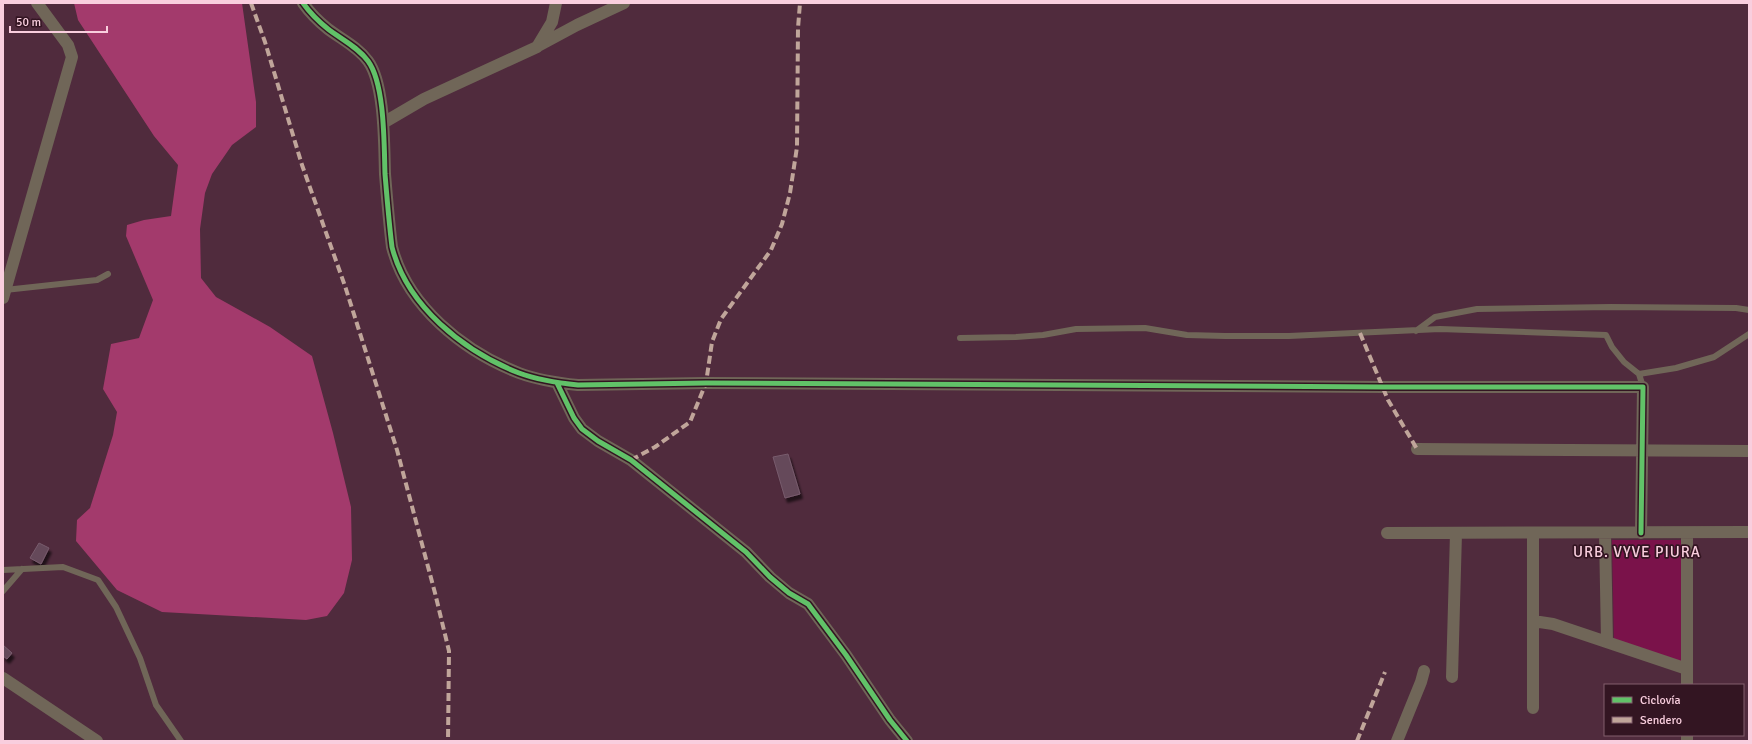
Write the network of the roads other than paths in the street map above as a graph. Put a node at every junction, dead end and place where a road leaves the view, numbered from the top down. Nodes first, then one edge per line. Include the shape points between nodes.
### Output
1 (37, 3) edge
2 (303, 3) edge
3 (556, 3) edge
4 (624, 3) edge
5 (538, 47) junction
6 (383, 123) junction
7 (108, 274) dead end
8 (4, 295) edge
9 (1749, 310) edge
10 (1416, 330) junction
11 (1749, 334) edge
12 (960, 338) dead end
13 (1638, 374) junction
14 (557, 383) junction
15 (1642, 387) junction
16 (1417, 449) dead end
17 (1749, 451) edge
18 (1642, 452) junction
19 (1387, 532) dead end
20 (1687, 532) junction
21 (1749, 532) edge
22 (1456, 533) junction
23 (1533, 533) junction
24 (1605, 533) junction
25 (1641, 533) junction
26 (22, 569) junction
27 (3, 570) edge
28 (3, 592) edge
29 (1533, 621) junction
30 (1607, 642) junction
31 (1687, 669) junction
32 (1424, 671) dead end
33 (1452, 677) dead end
34 (3, 678) edge
35 (1687, 684) edge
36 (1533, 708) dead end
37 (97, 741) edge
38 (181, 741) edge
39 (907, 741) edge
40 (1397, 741) edge

1 - 8 street via 68,45 72,57
2 - 6 street via 311,14 369,61 378,86
3 - 5 street via 552,22
4 - 5 street via 577,24
5 - 6 street via 424,99
6 - 14 street via 392,247 396,264 403,277 431,314 474,350 519,373
7 - 8 lane via 98,280
9 - 10 lane via 1612,307 1477,309 1435,317
10 - 12 lane via 1289,336 1225,336 1187,335 1145,328 1076,329 1043,335
10 - 13 lane via 1606,335 1624,362
11 - 13 lane via 1714,357 1676,368
13 - 15 lane
14 - 15 street
14 - 39 street via 582,429 631,460 746,552 770,577 808,604
15 - 18 street
16 - 18 street
17 - 18 street
18 - 25 street
19 - 22 street
20 - 21 street
20 - 25 street
20 - 31 street
22 - 23 street
22 - 33 street
23 - 24 street
23 - 29 street
24 - 25 street
24 - 30 street
26 - 27 lane
26 - 28 lane
26 - 38 lane via 64,567 98,580 116,607 140,658 156,706
29 - 30 street via 1553,624
29 - 36 street
30 - 31 street
31 - 35 street
32 - 40 street via 1422,682
34 - 37 street

